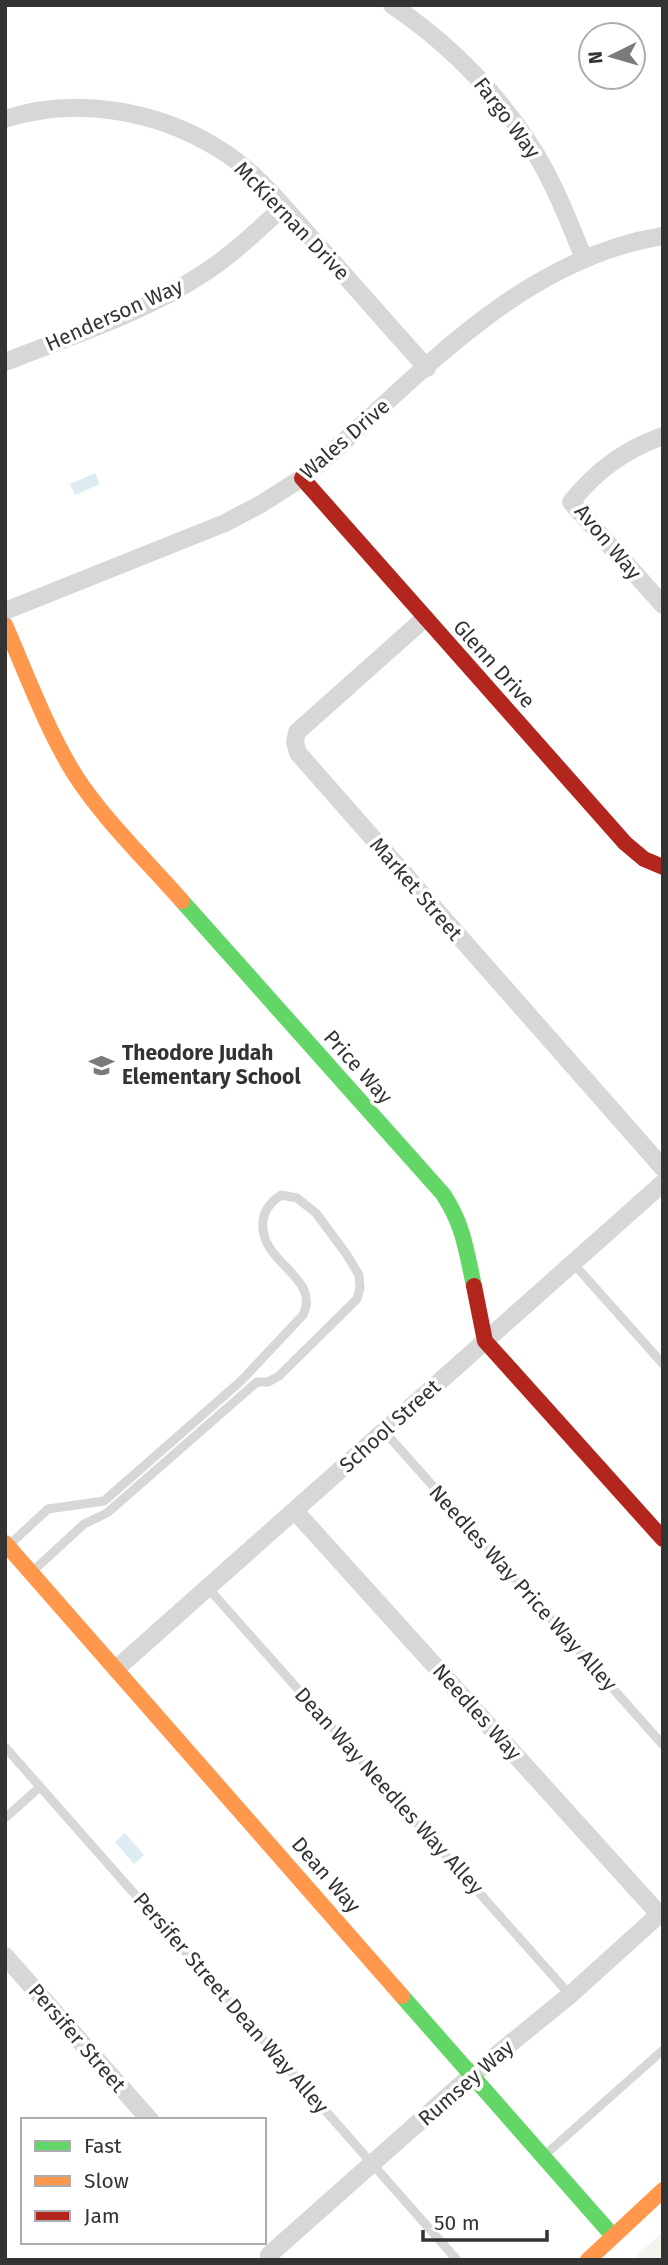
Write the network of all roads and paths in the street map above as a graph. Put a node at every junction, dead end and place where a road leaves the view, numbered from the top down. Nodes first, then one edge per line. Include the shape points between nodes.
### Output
1 (392, 5) edge
2 (5, 119) edge
3 (284, 207) junction
4 (663, 236) edge
5 (584, 259) junction
6 (5, 362) edge
7 (427, 368) junction
8 (663, 436) edge
9 (302, 478) junction
10 (663, 605) edge
11 (5, 611) edge
12 (425, 618) junction
13 (5, 625) edge
14 (663, 867) edge
15 (663, 1168) edge
16 (663, 1184) edge
17 (573, 1264) junction
18 (485, 1341) junction
19 (663, 1364) edge
20 (384, 1431) junction
21 (295, 1511) junction
22 (663, 1539) edge
23 (6, 1544) edge
24 (31, 1573) junction
25 (208, 1588) junction
26 (116, 1669) junction
27 (663, 1745) edge
28 (5, 1747) edge
29 (40, 1787) junction
30 (5, 1818) edge
31 (661, 1913) edge
32 (5, 1956) edge
33 (570, 1995) junction
34 (663, 2050) edge
35 (473, 2074) junction
36 (148, 2118) edge
37 (545, 2155) junction
38 (372, 2164) junction
39 (663, 2190) edge
40 (613, 2236) junction
41 (267, 2252) edge
42 (457, 2260) edge
43 (588, 2260) edge

1 - 5 street, Fargo Way via 448,47 512,117 538,157
2 - 3 street, McKiernan Drive via 81,108 148,117 221,150
3 - 6 street, Henderson Way via 234,251 169,295
3 - 7 street, McKiernan Drive
4 - 5 street, Wales Drive
5 - 7 street, Wales Drive via 493,310
7 - 9 street, Wales Drive
8 - 10 street, Avon Way via 603,467 571,502
9 - 11 street, Wales Drive via 225,523
9 - 12 street, Glenn Drive
12 - 14 street, Glenn Drive via 625,843
12 - 15 street, Market Street via 297,732 298,753
13 - 18 street, Price Way via 52,736 103,812 450,1204 461,1227
16 - 17 street, School Street
17 - 18 street, School Street
17 - 19 lane
18 - 20 street, School Street
18 - 22 street
20 - 21 street, School Street
20 - 27 lane, Needles Way Price Way Alley
21 - 25 street, School Street
21 - 31 street, Needles Way
23 - 24 street, Dean Way
23 - 24 lane via 48,1509 104,1501 241,1381 303,1315 306,1297 293,1273 269,1250 262,1232 264,1212 281,1195 297,1198 316,1213 359,1275 357,1299 279,1376 257,1382
24 - 26 street, Dean Way
25 - 26 street, School Street
25 - 33 lane, Dean Way Needles Way Alley
26 - 35 street, Dean Way
28 - 29 lane, Persifer Street Dean Way Alley
29 - 30 lane
29 - 38 lane, Persifer Street Dean Way Alley
31 - 33 street, Rumsey Way
32 - 36 street, Persifer Street
33 - 35 street, Rumsey Way
34 - 37 lane
35 - 37 street, Dean Way
35 - 38 street, Rumsey Way
37 - 40 street, Dean Way
38 - 41 street, Rumsey Way
38 - 42 lane, Persifer Street Dean Way Alley
39 - 40 street
40 - 43 street

